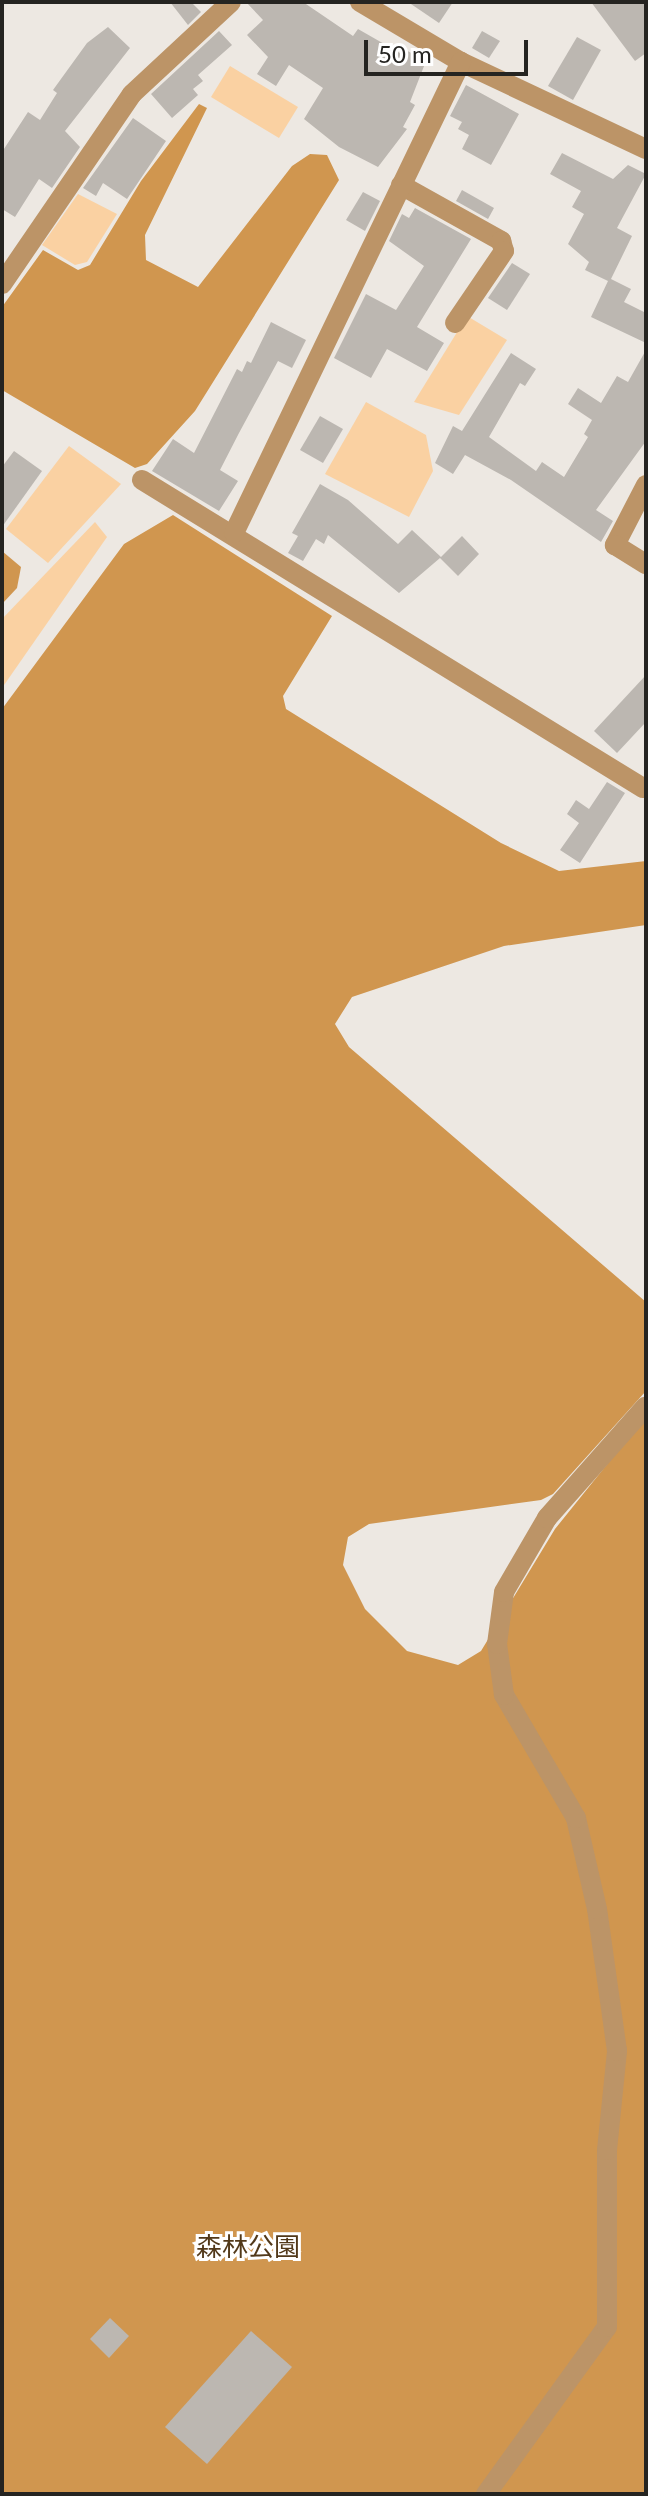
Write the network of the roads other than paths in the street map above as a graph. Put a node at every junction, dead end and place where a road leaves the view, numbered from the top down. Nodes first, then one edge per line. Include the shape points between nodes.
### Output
1 (231, 2) edge
2 (360, 2) edge
3 (461, 62) junction
4 (646, 149) edge
5 (401, 185) junction
6 (2, 284) edge
7 (455, 323) dead end
8 (142, 480) dead end
9 (646, 485) edge
10 (234, 533) junction
11 (646, 564) edge
12 (643, 788) dead end
13 (646, 1406) edge
14 (486, 2494) edge

1 - 6 street via 132,94
2 - 3 street
3 - 4 street
3 - 5 street
5 - 7 street via 501,241 504,251
5 - 10 street
8 - 10 street
9 - 11 street via 615,545
10 - 12 street
13 - 14 street via 547,1518 504,1592 497,1644 504,1695 576,1818 600,1922 617,2051 607,2150 607,2327

